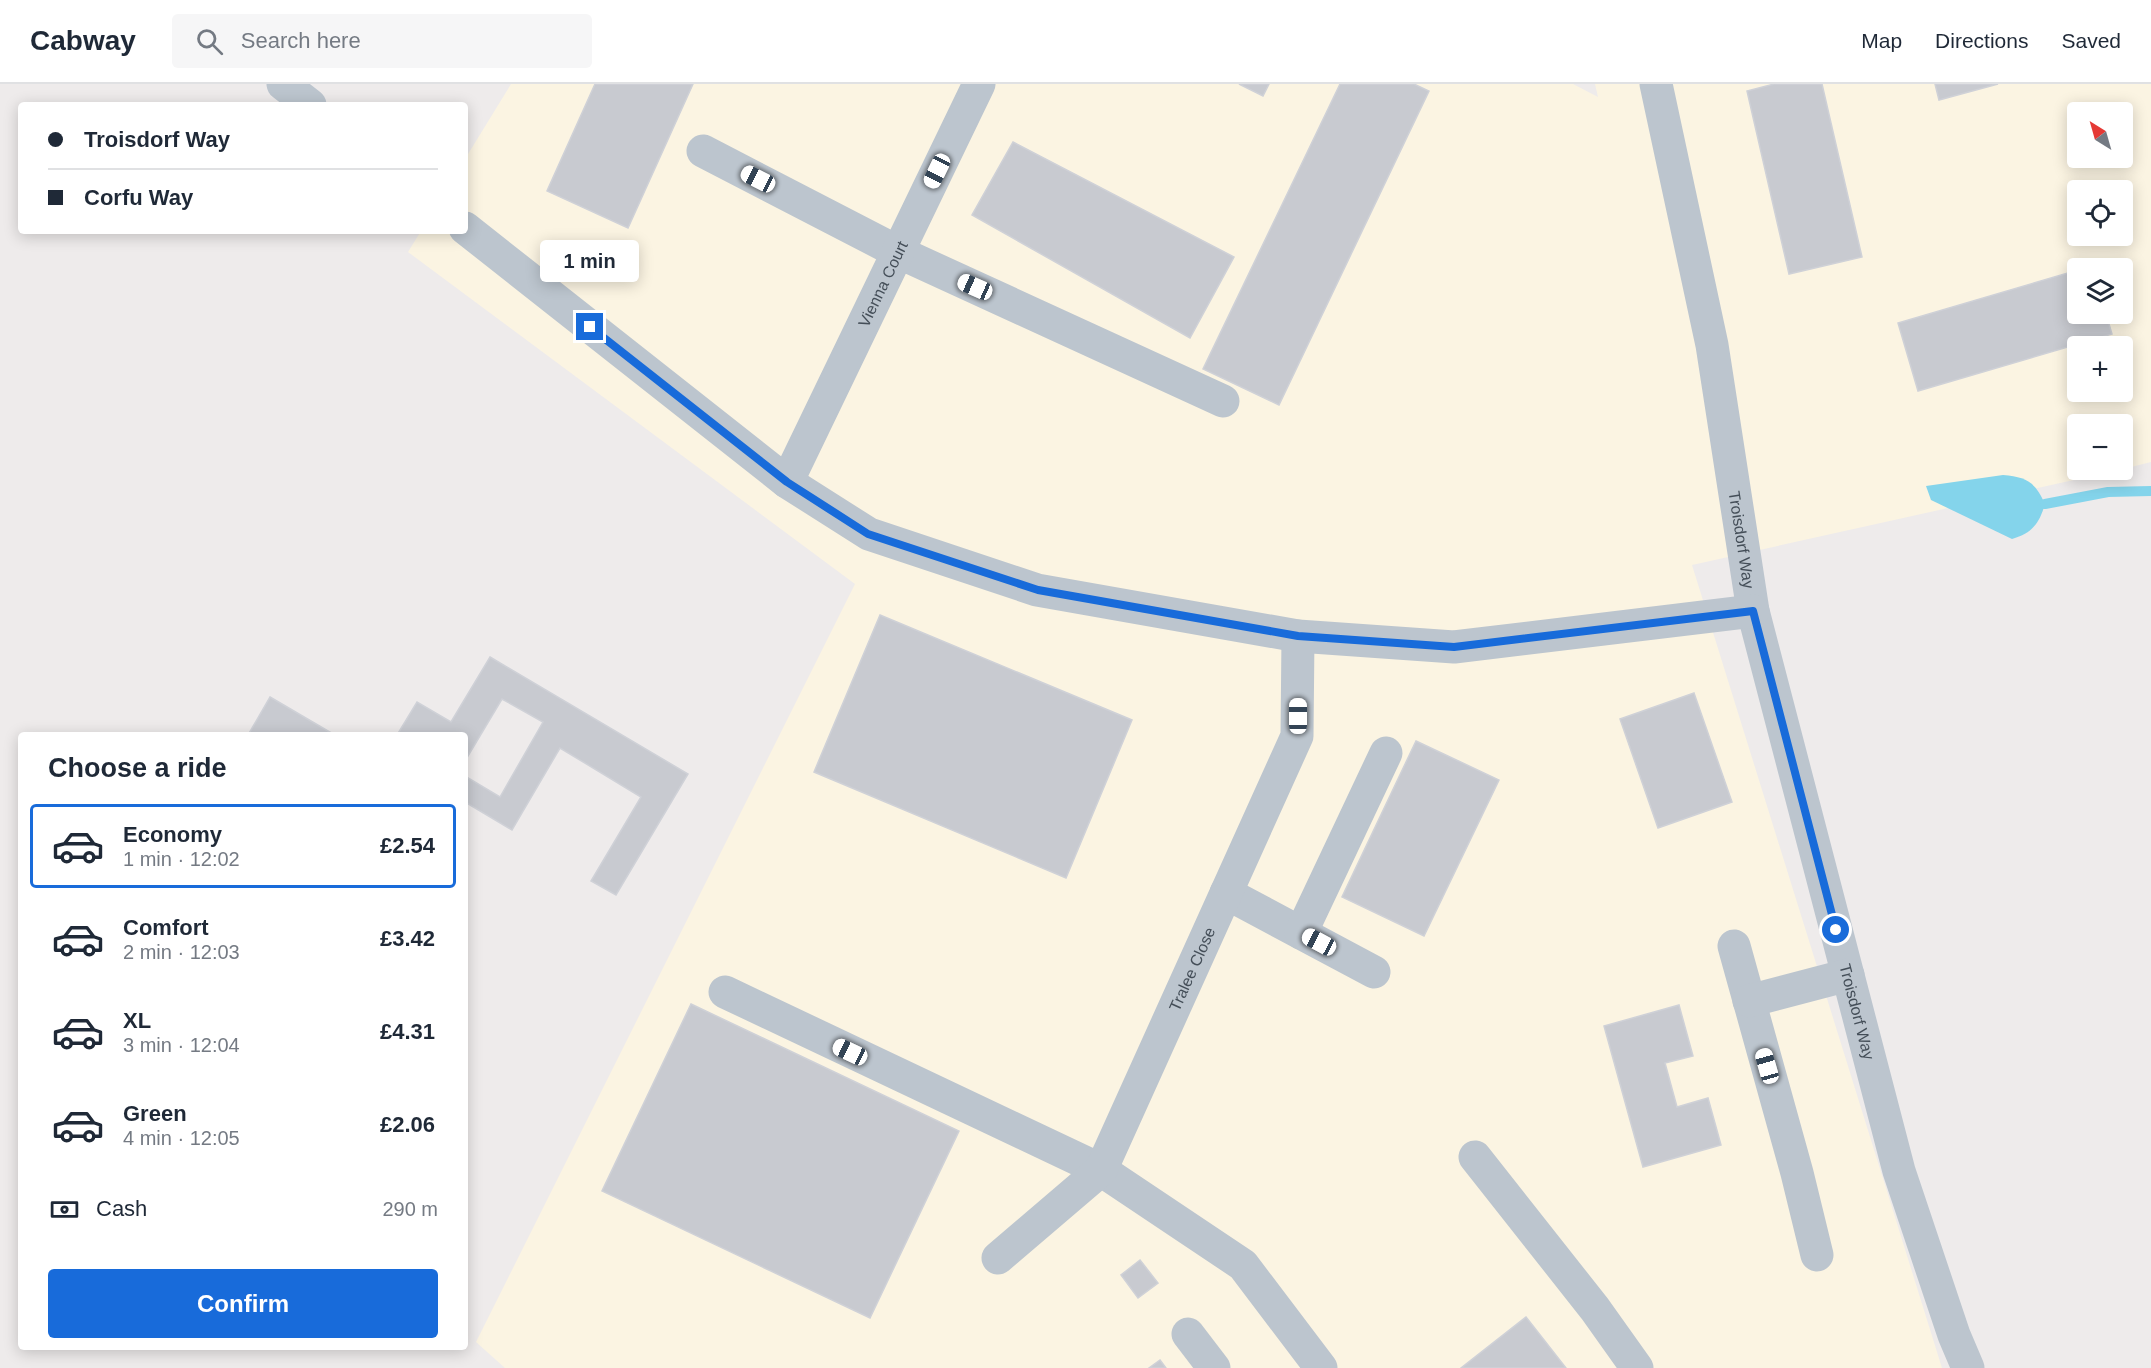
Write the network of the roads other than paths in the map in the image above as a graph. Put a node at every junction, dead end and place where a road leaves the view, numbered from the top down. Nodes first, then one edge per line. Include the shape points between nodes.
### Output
1 (283, 84) edge
2 (979, 84) edge
3 (1656, 84) edge
4 (306, 102) edge
5 (703, 151) dead end
6 (468, 230) edge
7 (898, 252) junction
8 (1223, 401) dead end
9 (787, 482) junction
10 (1753, 611) junction
11 (1298, 636) junction
12 (1386, 753) dead end
13 (1226, 893) junction
14 (1301, 933) junction
15 (1734, 946) dead end
16 (1374, 972) dead end
17 (1848, 975) junction
18 (726, 992) dead end
19 (1749, 1001) junction
20 (1475, 1156) dead end
21 (1101, 1170) junction
22 (1817, 1255) dead end
23 (998, 1258) dead end
24 (1188, 1334) dead end
25 (1214, 1368) edge
26 (1321, 1368) edge
27 (1637, 1368) edge
28 (1968, 1368) edge

1 - 4 street
2 - 7 street, Vienna Court
3 - 10 street, Troisdorf Way via 1712,345
5 - 7 street
6 - 9 street
7 - 8 street
7 - 9 street, Vienna Court
9 - 11 street via 868,534 1038,590
10 - 11 street via 1454,647
10 - 17 street, Troisdorf Way
11 - 13 street, Tralee Close via 1297,736
12 - 14 street
13 - 14 street
13 - 21 street, Tralee Close
14 - 16 street
15 - 19 street
17 - 19 street
17 - 28 street, Troisdorf Way via 1899,1171
18 - 21 street
19 - 22 street
20 - 27 street
21 - 23 street, Tralee Close
21 - 26 street via 1243,1265
24 - 25 street

